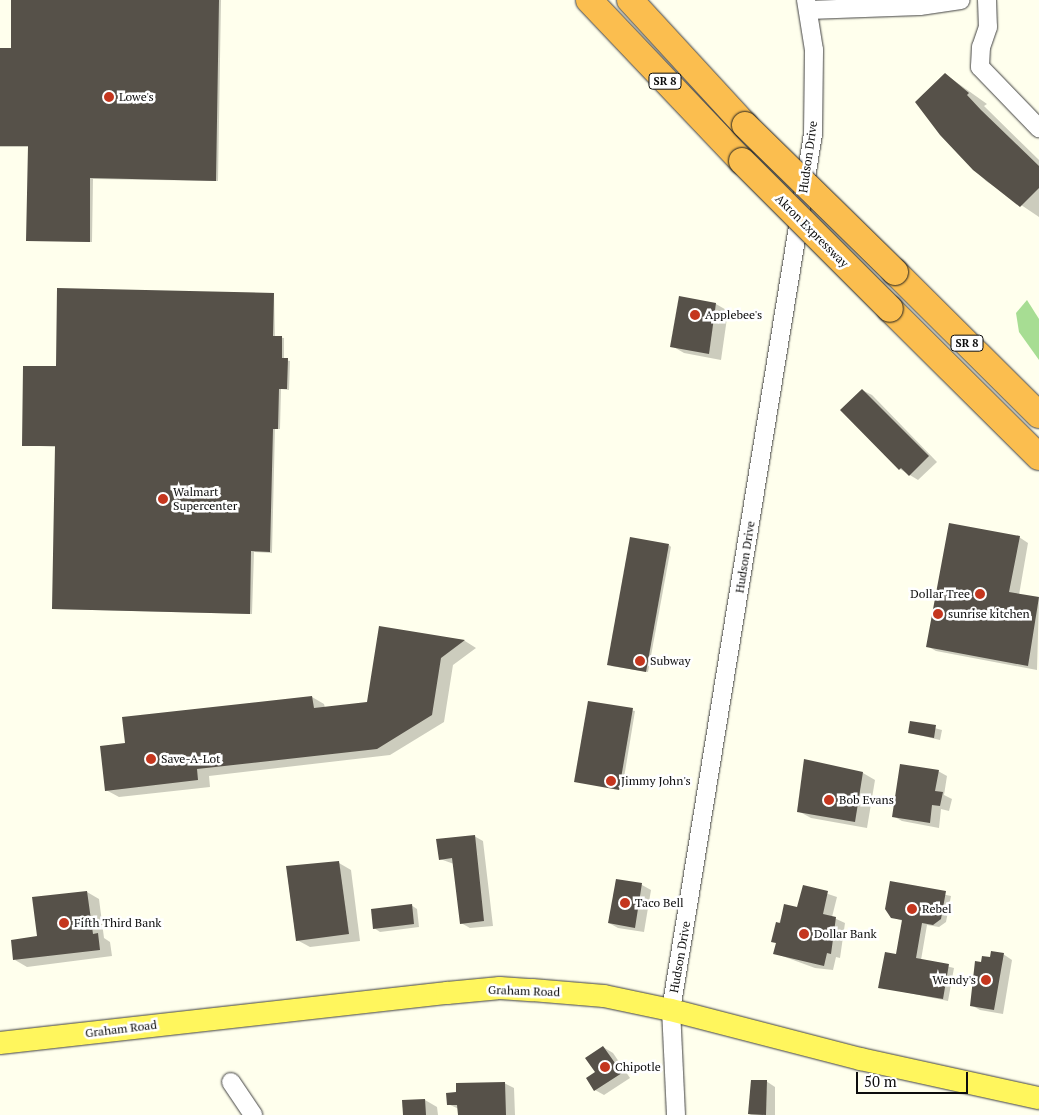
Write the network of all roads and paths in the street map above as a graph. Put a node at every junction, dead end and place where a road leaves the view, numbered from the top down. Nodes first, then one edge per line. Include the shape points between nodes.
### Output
1 (589, 0) edge
2 (630, 0) edge
3 (961, 0) edge
4 (987, 0) edge
5 (808, 5) edge
6 (1039, 128) edge
7 (1039, 414) edge
8 (1034, 454) edge
9 (671, 1010) junction
10 (0, 1043) edge
11 (231, 1082) dead end
12 (1039, 1098) edge
13 (253, 1115) edge
14 (676, 1115) edge

1 - 8 highway, Akron Expressway / SR 8, bridge via 742,161
2 - 7 highway, SR 8, bridge via 745,125
3 - 5 street via 920,6
4 - 6 street via 988,28 981,47 980,67
5 - 9 street, Hudson Drive via 816,94 813,134
9 - 10 main road, Graham Road via 604,996 500,988
9 - 12 main road, Graham Road via 861,1059
9 - 14 street, Hudson Drive
11 - 13 street

